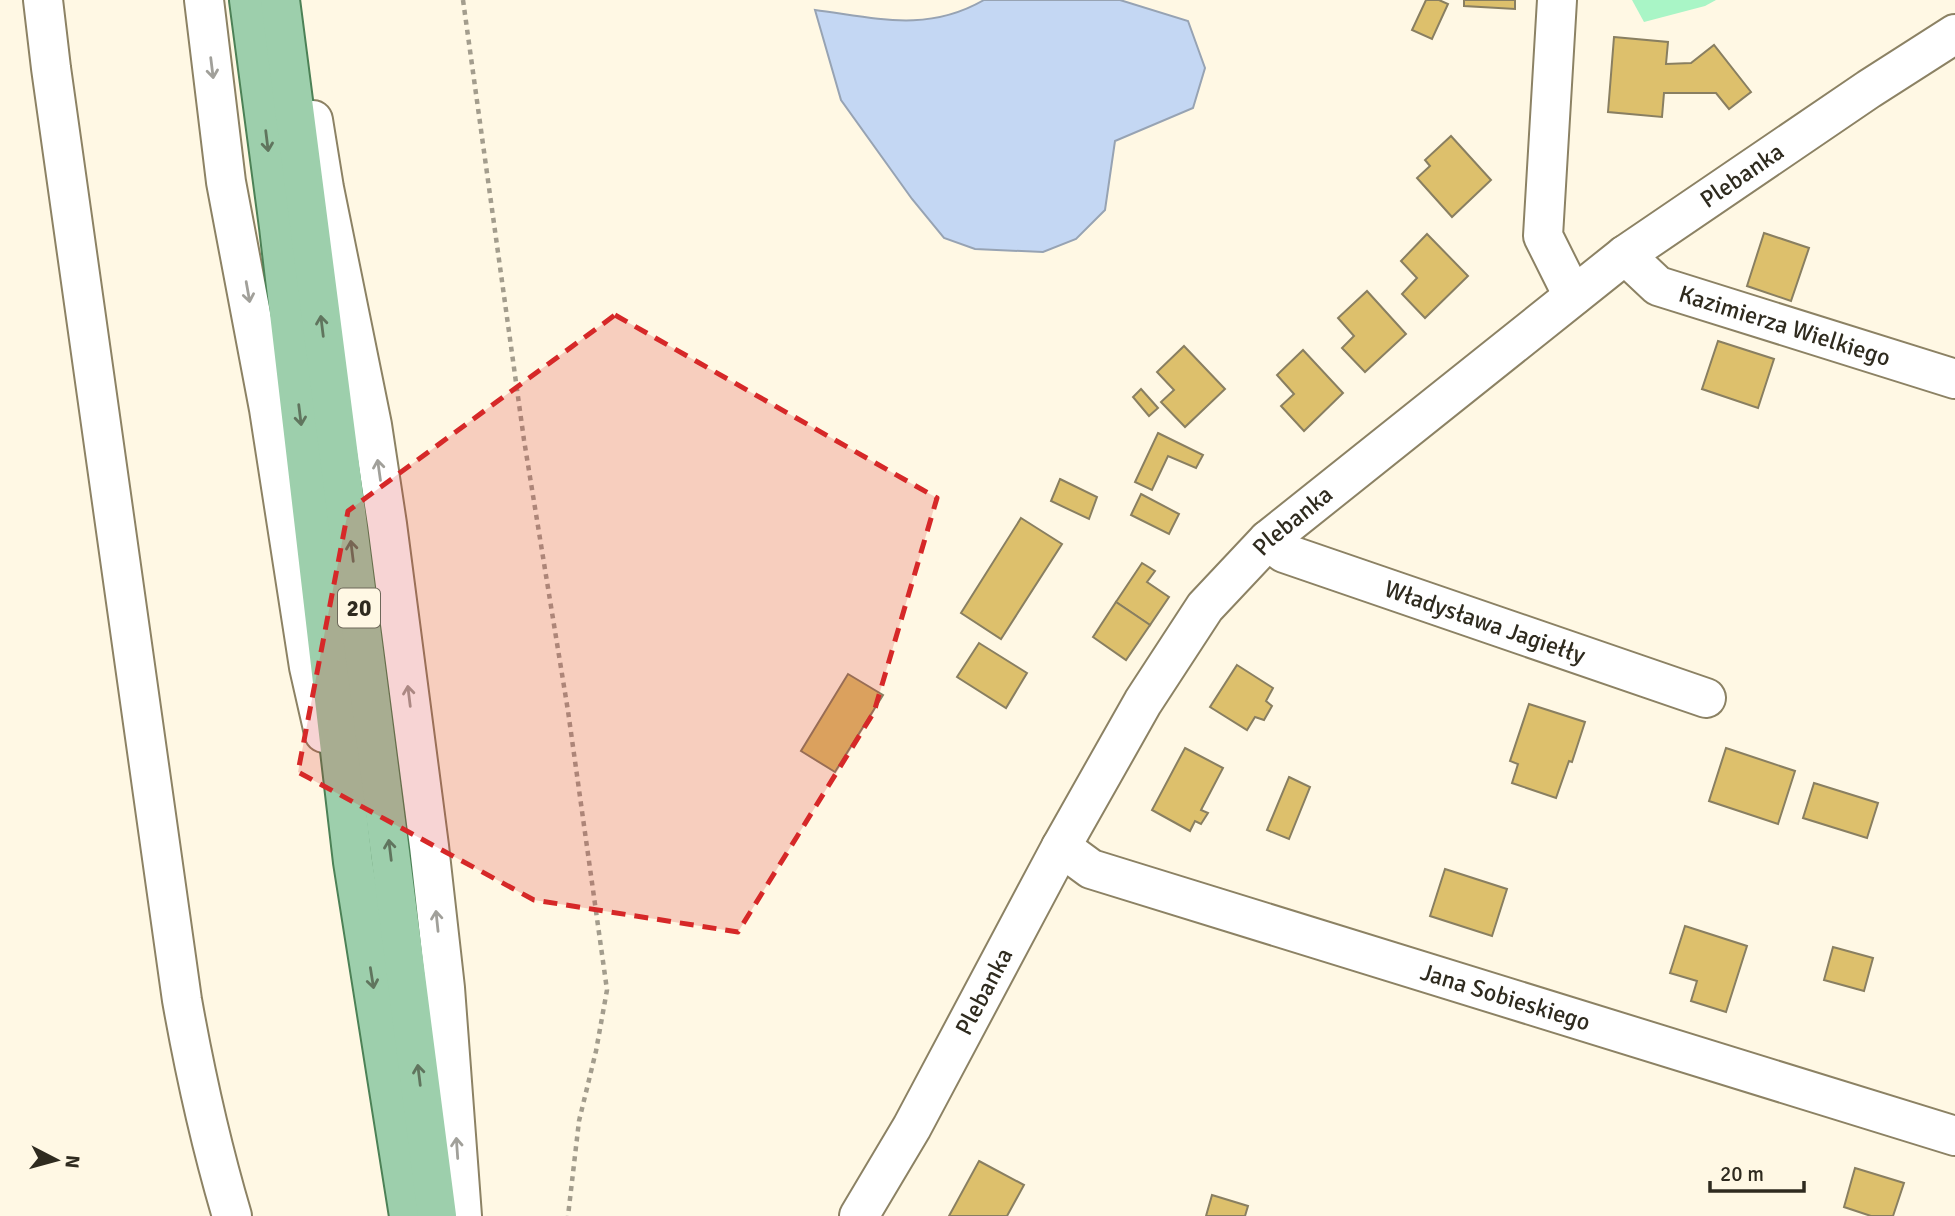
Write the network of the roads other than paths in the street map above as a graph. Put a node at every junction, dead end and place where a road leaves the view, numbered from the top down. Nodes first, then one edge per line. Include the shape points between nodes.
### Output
1 (43, 0) edge
2 (204, 0) edge
3 (249, 0) edge
4 (280, 0) edge
5 (286, 0) edge
6 (1557, 0) edge
7 (1955, 34) edge
8 (1625, 256) junction
9 (1573, 296) junction
10 (1955, 379) edge
11 (1268, 540) junction
12 (1706, 698) dead end
13 (1061, 847) junction
14 (353, 862) junction
15 (1955, 1136) edge
16 (232, 1216) edge
17 (409, 1216) edge
18 (438, 1216) edge
19 (462, 1216) edge
20 (859, 1216) edge

1 - 16 street via 182,1000 195,1075
2 -> 14 street via 226,182 269,409 309,667
3 -> 14 main road, 20
18 -> 4 main road, 20
19 -> 5 street via 445,988 387,524 306,76
6 - 9 street via 1543,236
7 - 8 street, Plebanka
8 - 9 street, Plebanka
8 - 10 street, Kazimierza Wielkiego via 1658,286
9 - 11 street, Plebanka
11 - 12 street, Władysława Jagiełły via 1284,553
11 - 13 street, Plebanka via 1205,607 1143,702
13 - 15 street, Jana Sobieskiego via 1091,869
13 - 20 street, Plebanka via 912,1128
14 -> 17 main road, 20

